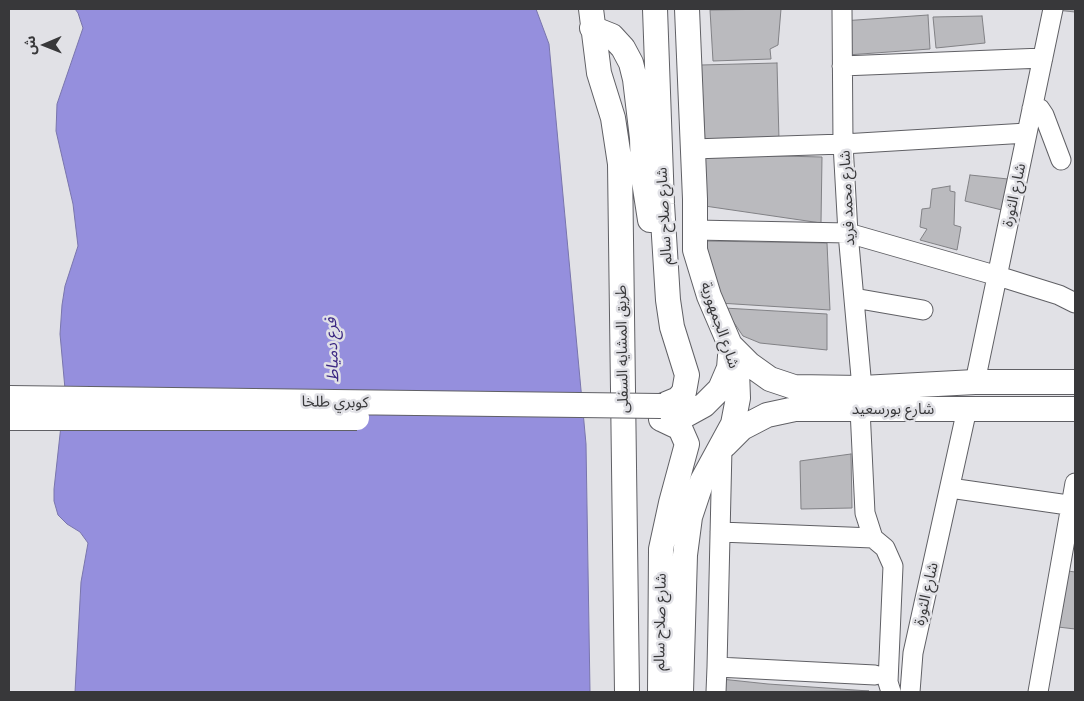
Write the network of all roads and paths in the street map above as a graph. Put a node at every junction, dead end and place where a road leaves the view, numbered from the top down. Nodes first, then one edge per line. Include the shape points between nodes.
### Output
1 (655, 9) edge
2 (687, 9) edge
3 (842, 9) edge
4 (1053, 9) edge
5 (592, 18) edge
6 (1042, 58) junction
7 (842, 66) junction
8 (1032, 108) junction
9 (1027, 133) junction
10 (843, 144) junction
11 (693, 148) junction
12 (1061, 160) dead end
13 (695, 230) junction
14 (848, 233) junction
15 (667, 263) junction
16 (998, 276) junction
17 (854, 298) junction
18 (1075, 303) edge
19 (922, 310) dead end
20 (730, 345) junction
21 (975, 382) junction
22 (1075, 382) edge
23 (9, 398) edge
24 (794, 398) junction
25 (861, 398) junction
26 (1075, 408) edge
27 (967, 409) junction
28 (661, 412) junction
29 (9, 418) edge
30 (722, 448) junction
31 (1075, 483) edge
32 (950, 488) junction
33 (1072, 506) edge
34 (720, 532) junction
35 (873, 538) junction
36 (717, 667) junction
37 (875, 675) dead end
38 (627, 692) edge
39 (660, 692) edge
40 (681, 692) edge
41 (716, 692) edge
42 (891, 692) edge
43 (910, 692) edge
44 (1038, 692) edge

1 - 15 main road, شارع صلاح سالم
2 - 11 main road, شارع الجمهورية
3 - 7 street, شارع محمد فريد
4 - 6 street, شارع الثورة
5 - 15 main road via 623,48 631,63 642,138 647,207 656,240
5 - 38 main road, طريق المشايه السفلى via 599,73 613,118 620,164
6 - 7 street
6 - 8 street, شارع الثورة
7 - 10 street, شارع محمد فريد
8 - 9 street, شارع الثورة
8 - 12 street via 1040,109 1044,115
9 - 10 street
9 - 16 street, شارع الثورة
10 - 11 street
10 - 14 street, شارع محمد فريد
11 - 13 main road, شارع الجمهورية
13 - 14 street
13 - 20 main road, شارع الجمهورية via 695,250 709,296
14 - 16 street
14 - 17 street, شارع محمد فريد
15 - 28 main road, شارع صلاح سالم via 672,327 687,375 684,392
16 - 18 street
16 - 21 street, شارع الثورة
17 - 19 street
17 - 25 street, شارع محمد فريد
20 - 24 main road, شارع بورسعيد via 749,364
20 - 28 main road via 729,368 720,389 704,405 684,416
20 - 30 main road, شارع الجمهورية via 737,371 738,398 733,424
21 - 22 main road, شارع بورسعيد
21 - 25 main road, شارع بورسعيد
23 - 28 main road, كوبري طلخا, bridge
24 - 25 main road, شارع بورسعيد
24 - 30 main road, شارع بورسعيد via 742,428
25 - 27 main road, شارع بورسعيد
25 - 35 street, شارع محمد فريد via 865,513
26 - 27 main road, شارع بورسعيد
27 - 32 street, شارع الثورة
28 - 29 main road, كوبري طلخا, bridge
28 - 39 main road, شارع صلاح سالم via 680,428 686,444 662,549
30 - 34 street
30 - 40 main road, شارع الجمهورية via 702,481 690,517 685,555
31 - 33 street
32 - 33 street
32 - 43 street, شارع الثورة via 913,653
33 - 44 street
34 - 35 street
34 - 36 street
35 - 42 street via 885,548 893,566 888,682
36 - 37 street
36 - 41 street

